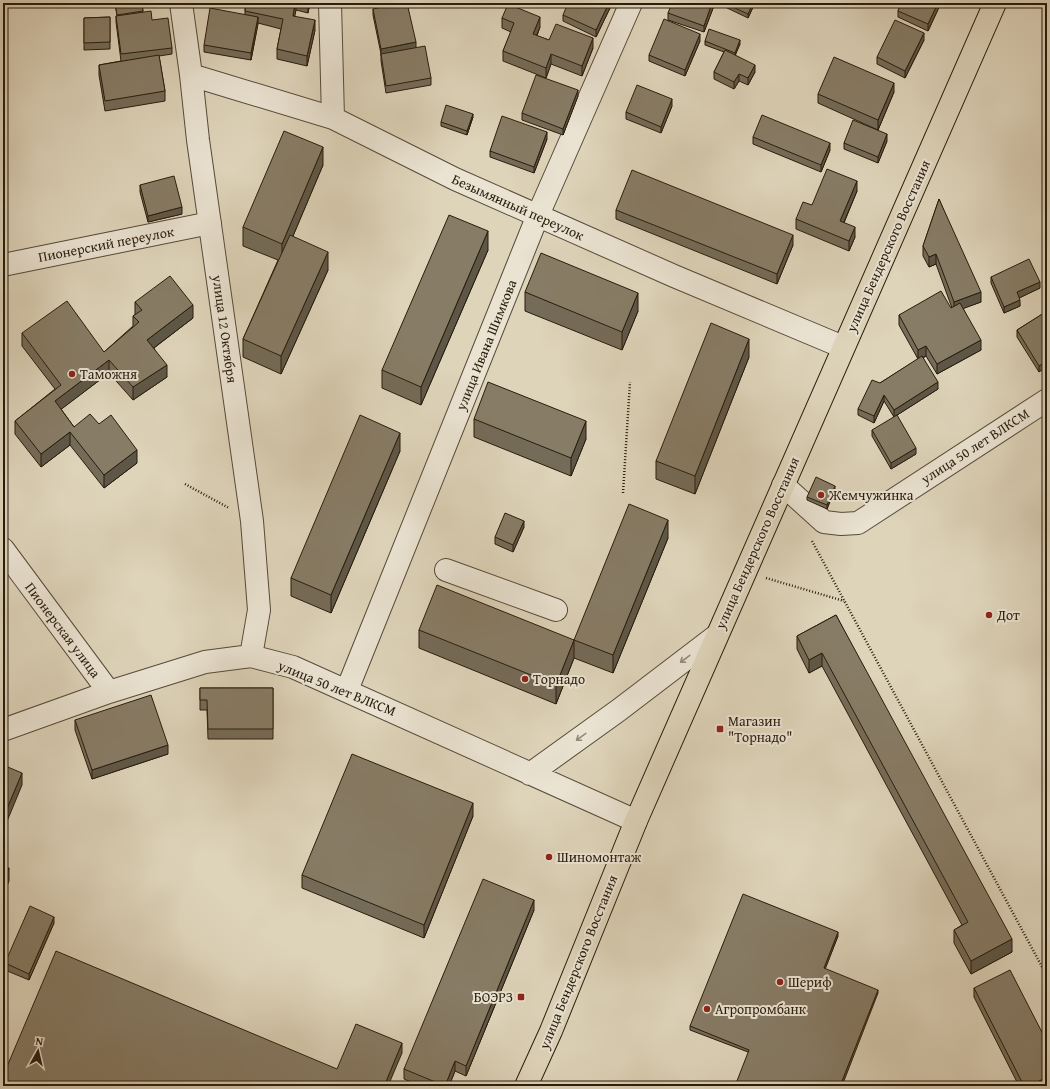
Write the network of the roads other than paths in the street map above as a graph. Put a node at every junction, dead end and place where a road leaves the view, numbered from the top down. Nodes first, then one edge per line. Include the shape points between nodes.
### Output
1 (181, 3) edge
2 (330, 3) edge
3 (631, 3) edge
4 (995, 3) edge
5 (191, 75) junction
6 (333, 118) junction
7 (538, 215) junction
8 (210, 223) junction
9 (3, 265) edge
10 (843, 347) junction
11 (1047, 400) edge
12 (783, 485) junction
13 (3, 549) edge
14 (446, 570) dead end
15 (556, 610) dead end
16 (716, 636) junction
17 (251, 656) junction
18 (347, 690) junction
19 (109, 692) junction
20 (3, 730) edge
21 (530, 774) junction
22 (636, 821) junction
23 (526, 1086) edge

1 - 5 street, улица 12 Октября
2 - 6 street
3 - 7 street, улица Ивана Шимкова
4 - 10 main road, улица Бендерского Восстания
5 - 6 street, Безымянный переулок
5 - 8 street, улица 12 Октября
6 - 7 street, Безымянный переулок via 455,180
7 - 10 street, Безымянный переулок
7 - 18 street, улица Ивана Шимкова
8 - 9 street, Пионерский переулок
8 - 17 street, улица 12 Октября via 252,521 259,610
10 - 12 main road, улица Бендерского Восстания
11 - 12 street, улица 50 лет ВЛКСМ via 858,523 824,522
12 - 16 main road, улица Бендерского Восстания
13 - 19 street, Пионерская улица
14 - 15 street
16 -> 21 street
16 - 22 main road, улица Бендерского Восстания
17 - 18 street, улица 50 лет ВЛКСМ via 293,667
17 - 19 street, улица 50 лет ВЛКСМ via 205,662
18 - 21 street, улица 50 лет ВЛКСМ
19 - 20 street, улица 50 лет ВЛКСМ
21 - 22 street, улица 50 лет ВЛКСМ
22 - 23 main road, улица Бендерского Восстания

